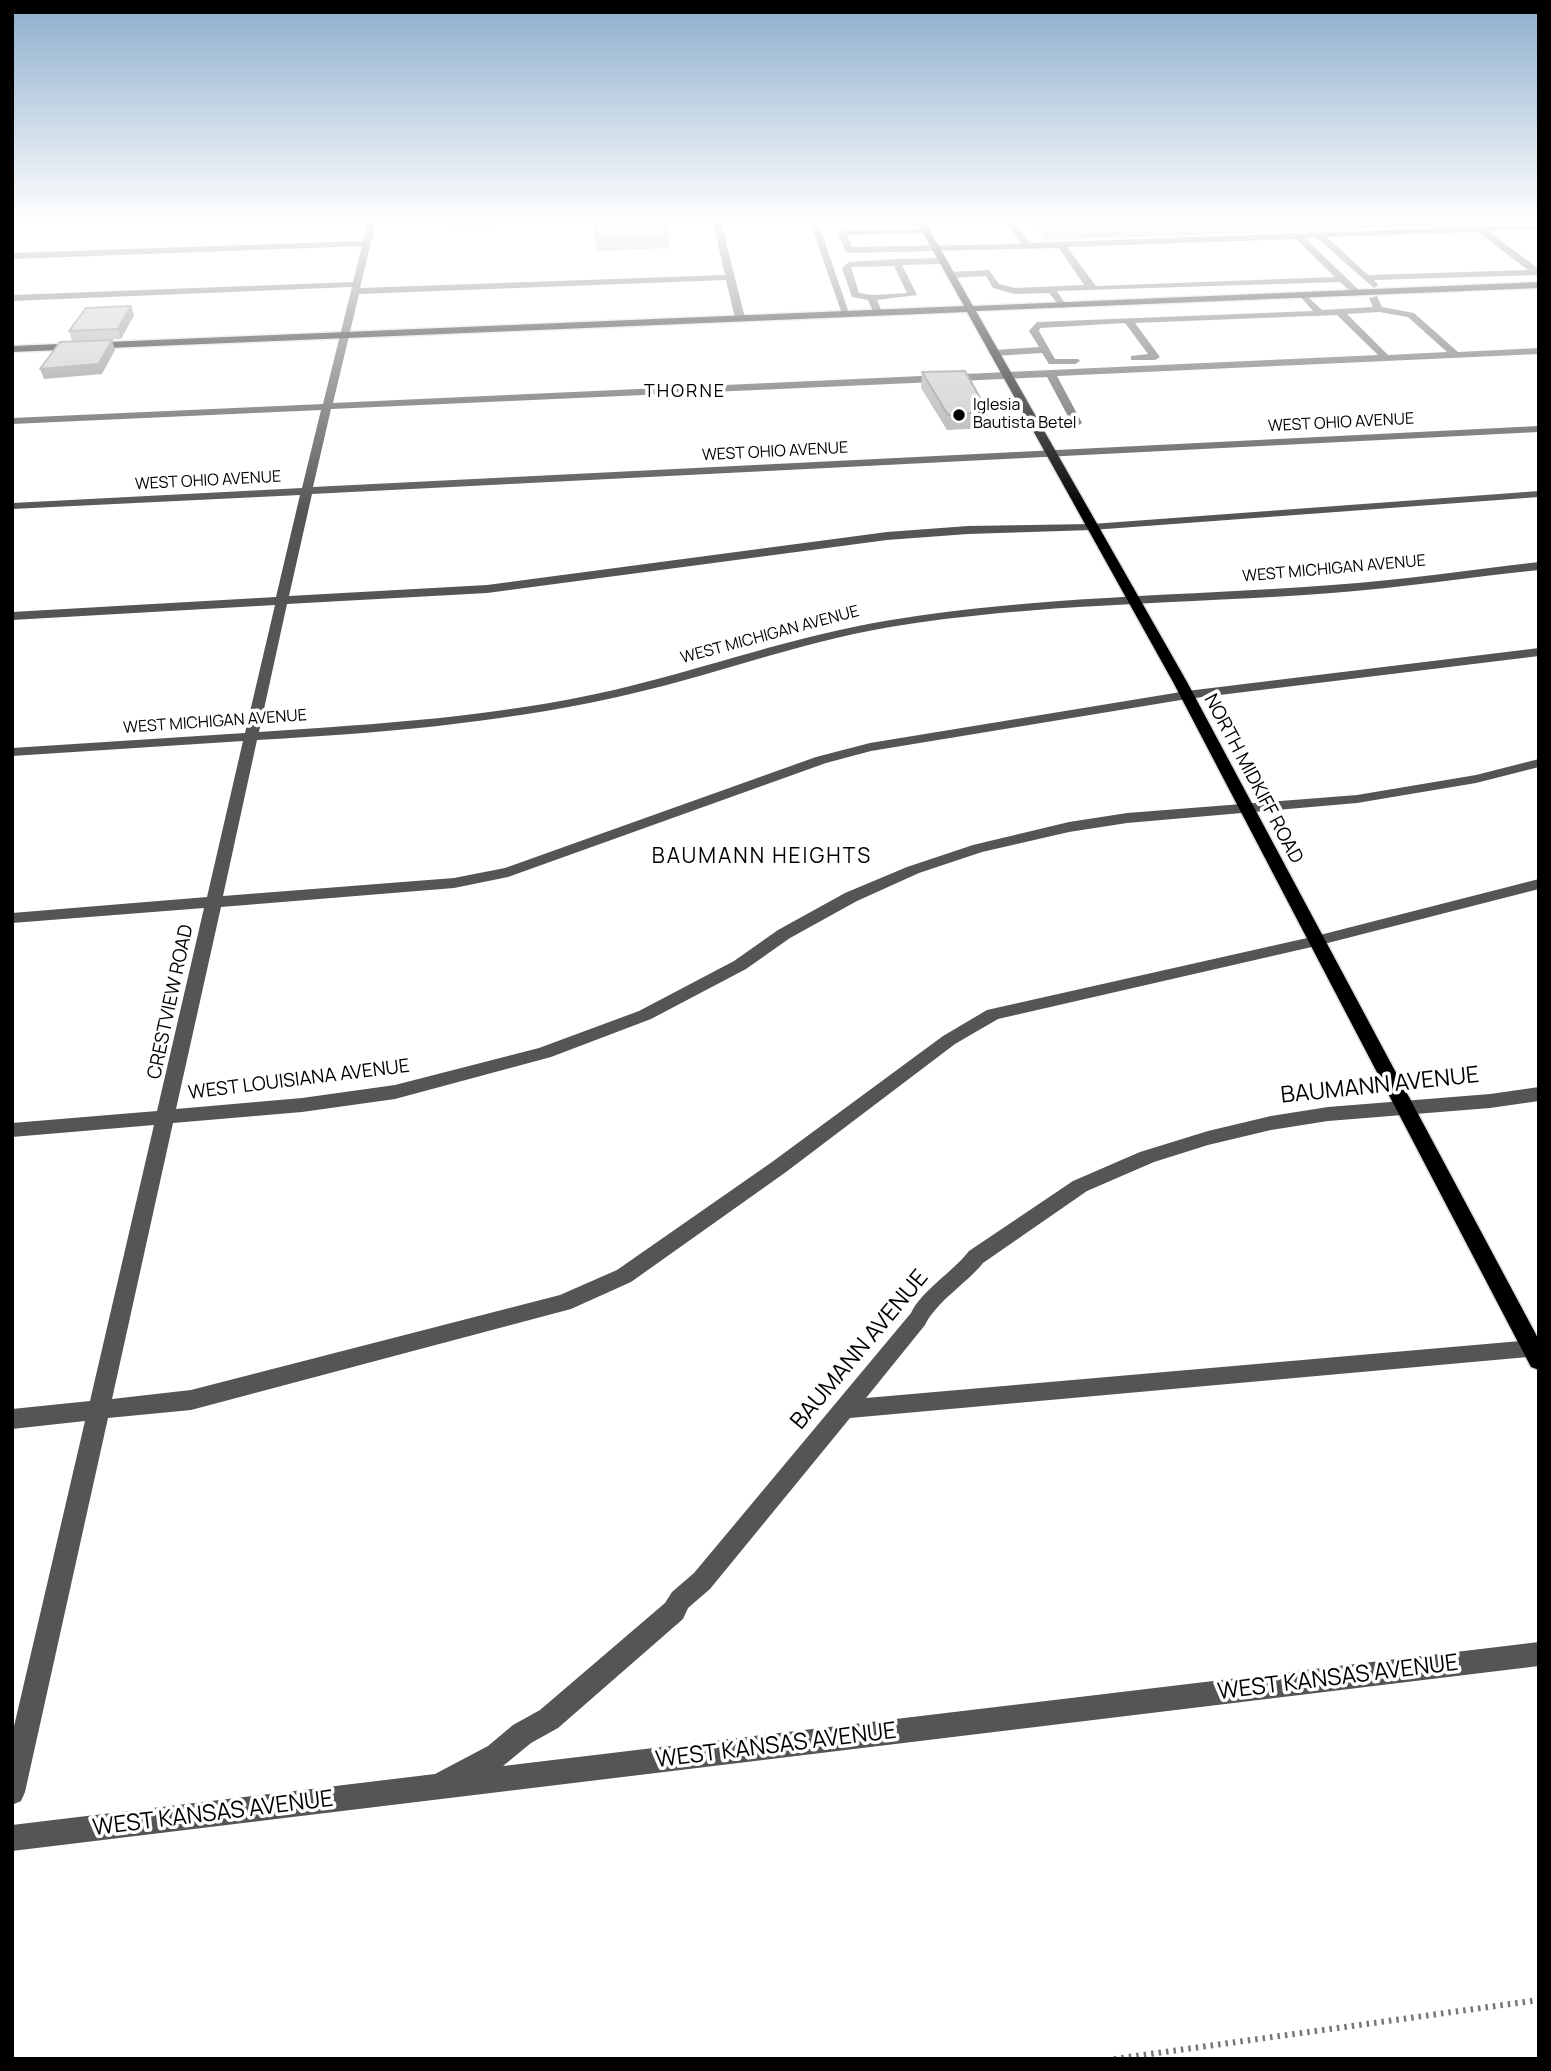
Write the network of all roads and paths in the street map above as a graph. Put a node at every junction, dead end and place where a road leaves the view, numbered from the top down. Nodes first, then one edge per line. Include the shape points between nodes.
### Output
1 (349, 319) edge
2 (725, 319) edge
3 (974, 319) edge
4 (1162, 319) edge
5 (1346, 319) edge
6 (1414, 319) edge
7 (1117, 320) joint
8 (1128, 320) junction
9 (1098, 321) joint
10 (345, 335) junction
11 (12, 349) edge
12 (1045, 350) junction
13 (1539, 351) edge
14 (994, 353) junction
15 (1456, 355) junction
16 (1386, 358) junction
17 (1116, 359) dead end
18 (1091, 360) dead end
19 (1051, 374) junction
20 (1007, 376) junction
21 (327, 407) junction
22 (12, 421) edge
23 (1036, 427) junction
24 (1539, 429) edge
25 (1051, 453) junction
26 (307, 491) junction
27 (1539, 494) edge
28 (12, 506) edge
29 (1092, 527) junction
30 (1539, 566) edge
31 (282, 601) junction
32 (1134, 603) junction
33 (12, 616) edge
34 (1539, 652) edge
35 (1187, 695) junction
36 (251, 736) junction
37 (12, 752) edge
38 (1539, 763) edge
39 (1247, 809) junction
40 (1539, 884) edge
41 (214, 903) junction
42 (12, 918) edge
43 (1317, 941) junction
44 (1539, 1094) edge
45 (1405, 1109) junction
46 (167, 1117) junction
47 (12, 1130) edge
48 (1535, 1355) edge
49 (100, 1409) junction
50 (845, 1409) junction
51 (12, 1419) edge
52 (1539, 1654) edge
53 (436, 1787) junction
54 (12, 1792) edge
55 (12, 1839) edge
56 (1539, 2000) edge
57 (1114, 2059) edge

1 - 10 street, CRESTVIEW ROAD
2 - 10 main road
3 - 14 main road, NORTH MIDKIFF ROAD
4 - 8 street
5 - 16 street
6 - 15 street
7 - 8 street
7 - 9 street
8 - 17 street via 1155,357
9 - 12 street via 1037,325 1034,331
10 - 11 main road
10 - 21 street, CRESTVIEW ROAD
12 - 14 street
12 - 18 street via 1052,362
13 - 15 street
14 - 20 main road, NORTH MIDKIFF ROAD
15 - 16 street
16 - 19 street
19 - 20 street
19 - 23 street via 1077,423
20 - 21 street
20 - 23 main road, NORTH MIDKIFF ROAD
21 - 22 street
21 - 26 street, CRESTVIEW ROAD
23 - 25 main road, NORTH MIDKIFF ROAD
24 - 25 street, WEST OHIO AVENUE
25 - 26 street, WEST OHIO AVENUE
25 - 29 main road, NORTH MIDKIFF ROAD
26 - 28 street, WEST OHIO AVENUE
26 - 31 street, CRESTVIEW ROAD
27 - 29 street
29 - 31 street via 887,536 487,589
29 - 32 main road, NORTH MIDKIFF ROAD
30 - 32 street, WEST MICHIGAN AVENUE via 1335,589
31 - 33 street
31 - 36 street, CRESTVIEW ROAD
32 - 35 main road, NORTH MIDKIFF ROAD
32 - 36 street, WEST MICHIGAN AVENUE via 961,613 875,625 545,708 416,726
34 - 35 street
35 - 39 main road, NORTH MIDKIFF ROAD
35 - 41 street via 870,747 821,760 519,868 481,877
36 - 37 street, WEST MICHIGAN AVENUE
36 - 41 street, CRESTVIEW ROAD
38 - 39 street, WEST LOUISIANA AVENUE via 1396,793
39 - 43 main road, NORTH MIDKIFF ROAD
39 - 46 street, WEST LOUISIANA AVENUE via 1091,824 946,858 831,907 740,965 645,1015 494,1068 366,1096
40 - 43 street
41 - 42 street
41 - 46 street, CRESTVIEW ROAD
43 - 45 main road, NORTH MIDKIFF ROAD
43 - 49 street via 993,1014 949,1040 624,1276 565,1303 191,1399
44 - 45 street, BAUMANN AVENUE
45 - 48 main road, NORTH MIDKIFF ROAD
45 - 50 street, BAUMANN AVENUE via 1328,1114 1228,1133 1147,1157 1080,1186 976,1257 923,1309
46 - 47 street, WEST LOUISIANA AVENUE
46 - 49 street, CRESTVIEW ROAD
48 - 50 street
49 - 51 street
49 - 54 street, CRESTVIEW ROAD
50 - 53 street, BAUMANN AVENUE via 702,1581 641,1642 549,1719 497,1755
52 - 53 street, WEST KANSAS AVENUE
53 - 55 street, WEST KANSAS AVENUE
56 - 57 path

